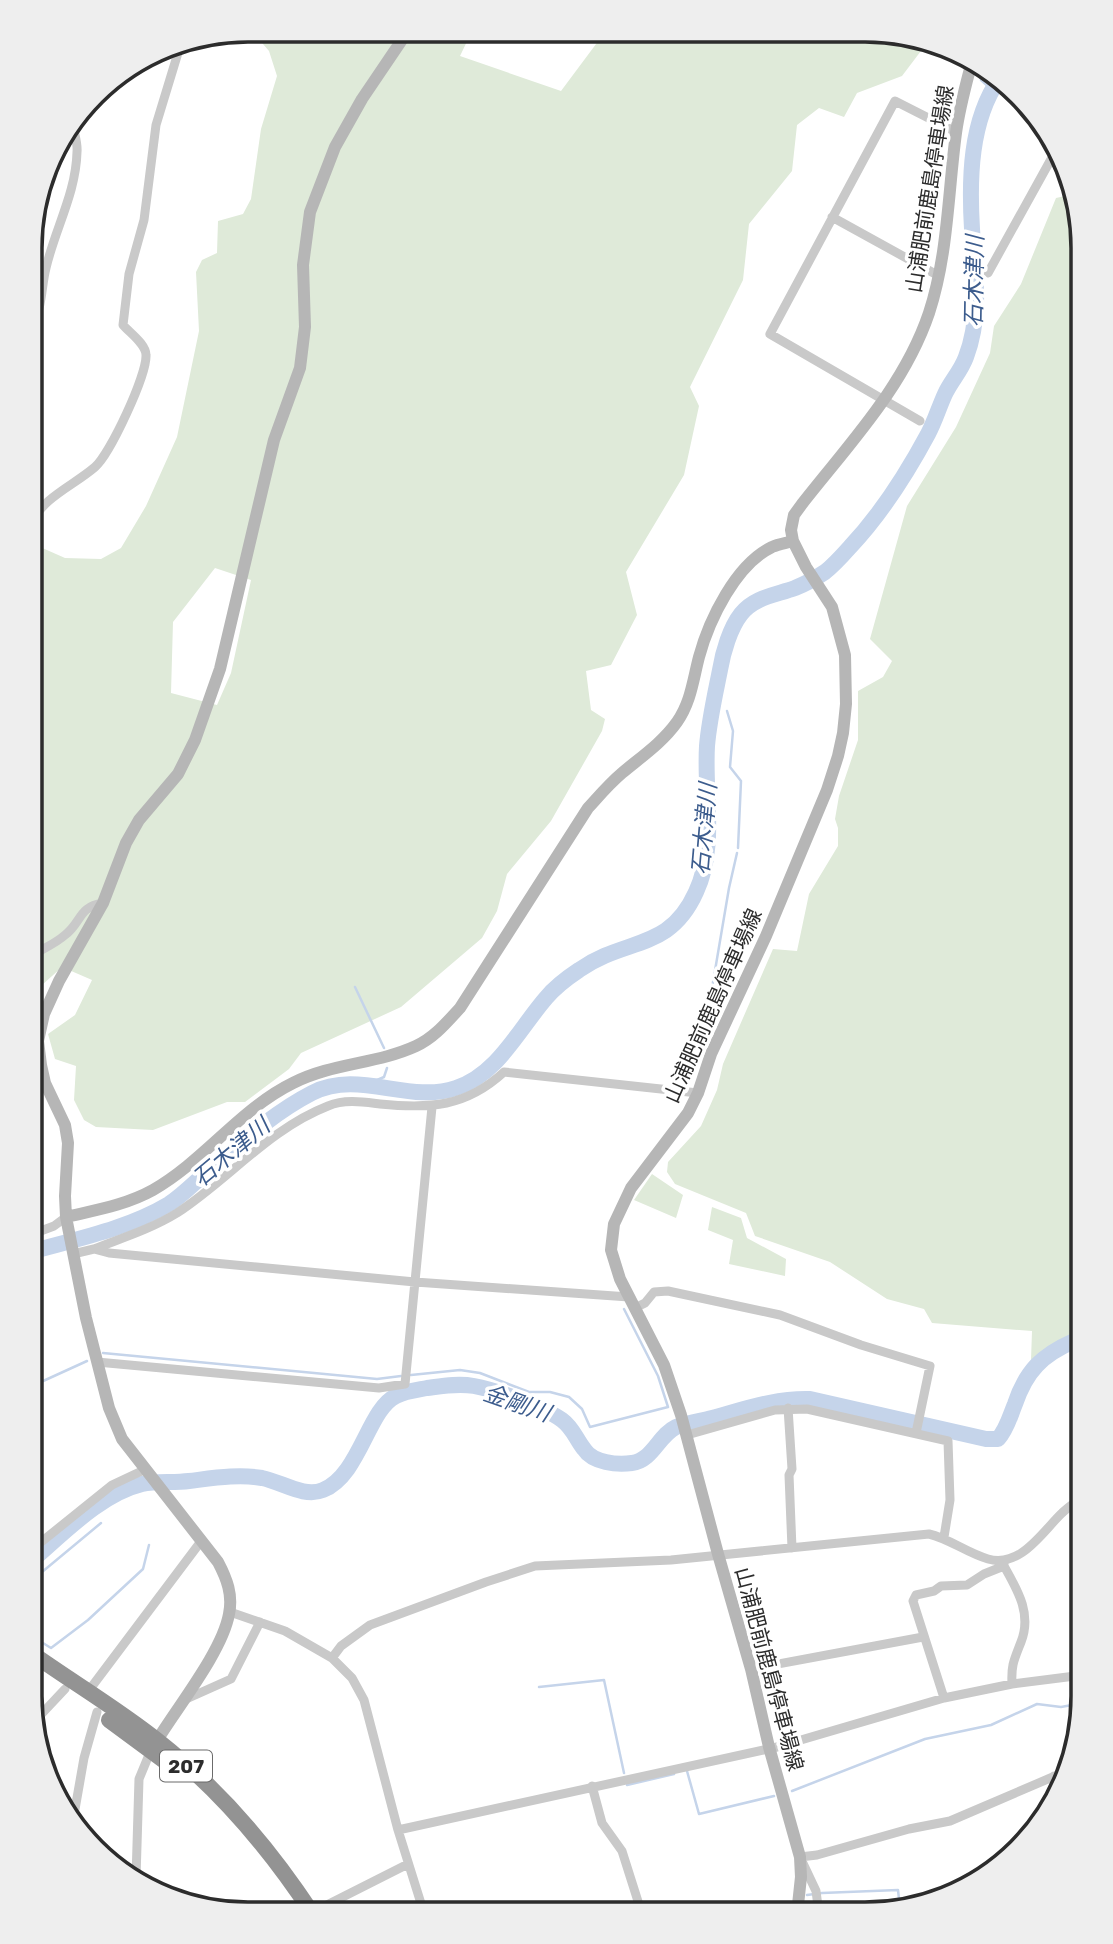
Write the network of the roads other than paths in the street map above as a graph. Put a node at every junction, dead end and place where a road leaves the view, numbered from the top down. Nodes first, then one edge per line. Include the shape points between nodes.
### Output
1 (401, 42) edge
2 (177, 55) edge
3 (970, 71) edge
4 (956, 132) junction
5 (75, 137) edge
6 (1051, 159) edge
7 (832, 216) junction
8 (988, 273) dead end
9 (939, 276) junction
10 (42, 291) edge
11 (883, 401) junction
12 (920, 421) dead end
13 (42, 507) edge
14 (793, 541) junction
15 (103, 903) junction
16 (42, 950) edge
17 (42, 1020) edge
18 (42, 1072) edge
19 (698, 1093) junction
20 (432, 1107) junction
21 (66, 1217) junction
22 (42, 1230) edge
23 (94, 1249) junction
24 (73, 1253) junction
25 (415, 1282) junction
26 (632, 1303) junction
27 (97, 1362) junction
28 (788, 1408) junction
29 (916, 1433) junction
30 (687, 1435) junction
31 (149, 1472) junction
32 (1071, 1505) edge
33 (944, 1537) junction
34 (202, 1540) junction
35 (42, 1541) edge
36 (792, 1548) junction
37 (718, 1554) junction
38 (1004, 1563) junction
39 (230, 1612) junction
40 (260, 1622) junction
41 (923, 1637) junction
42 (332, 1658) junction
43 (42, 1661) edge
44 (751, 1669) junction
45 (42, 1673) edge
46 (1071, 1677) edge
47 (1012, 1684) junction
48 (65, 1689) junction
49 (87, 1693) junction
50 (944, 1698) junction
51 (183, 1700) junction
52 (43, 1712) edge
53 (97, 1712) junction
54 (154, 1745) junction
55 (769, 1747) junction
56 (1054, 1776) edge
57 (592, 1786) junction
58 (75, 1807) edge
59 (398, 1830) junction
60 (800, 1857) junction
61 (408, 1864) junction
62 (136, 1868) edge
63 (294, 1902) edge
64 (305, 1902) edge
65 (332, 1902) edge
66 (420, 1902) edge
67 (638, 1902) edge
68 (798, 1902) edge
69 (817, 1902) edge

1 - 15 street via 335,147 310,212 303,265 305,327 300,368 274,440 220,669 195,740 178,774 126,843
2 - 13 street via 156,125 144,220 129,274 123,326 146,355 139,384 98,465
3 - 4 street, 山浦肥前鹿島停車場線
4 - 7 street via 895,101
4 - 9 street, 山浦肥前鹿島停車場線
5 - 10 street via 73,186
6 - 8 street
7 - 9 street
7 - 11 street via 769,334
9 - 11 street, 山浦肥前鹿島停車場線 via 917,343
11 - 12 street
11 - 14 street, 山浦肥前鹿島停車場線 via 794,515
14 - 19 street, 山浦肥前鹿島停車場線 via 825,593 839,628 845,655 843,733 827,790
14 - 21 street via 772,547 741,573 711,622 691,694 679,719 588,808 460,1008 434,1035 393,1055 315,1073 290,1084 154,1189 133,1200
15 - 16 street via 92,905 64,937
15 - 17 street
18 - 21 street via 68,1143
19 - 20 street via 504,1072 471,1096
19 - 26 street, 山浦肥前鹿島停車場線 via 631,1188 614,1224 613,1257
20 - 23 street via 355,1101 331,1104 299,1118 263,1143 178,1212
20 - 25 street
21 - 22 street
21 - 24 street
23 - 24 street
23 - 25 street
24 - 27 street
25 - 26 street
25 - 27 street via 405,1384 379,1388
26 - 29 street via 645,1303 654,1292 668,1291 780,1315 930,1366
26 - 30 street, 山浦肥前鹿島停車場線 via 664,1365
27 - 31 street via 122,1439
28 - 29 street
28 - 30 street
28 - 36 street
29 - 33 street via 948,1441 950,1500
30 - 37 street, 山浦肥前鹿島停車場線
31 - 34 street
31 - 35 street via 112,1485
32 - 38 street via 1037,1541
33 - 36 street via 929,1534
33 - 38 street
34 - 39 street via 227,1579
34 - 49 street
36 - 37 street
37 - 42 street via 526,1569 370,1625
37 - 44 street, 山浦肥前鹿島停車場線
38 - 41 street via 967,1585 940,1586 916,1595 913,1601
38 - 47 street via 1023,1601 1026,1620 1011,1665
39 - 40 street
39 - 51 street via 219,1644
40 - 42 street
40 - 51 street via 231,1679
41 - 44 street
41 - 50 street
42 - 59 street via 352,1678 364,1700
43 - 49 highway, 207
44 - 55 street, 山浦肥前鹿島停車場線
45 - 48 highway, 207
46 - 47 street
47 - 50 street
48 - 52 street
48 - 53 highway, 207
49 - 54 highway, 207
50 - 55 street
51 - 54 street
53 - 54 highway, 207
53 - 58 street
54 - 62 street via 139,1779
54 - 63 highway, 207 via 246,1836
54 - 64 highway, 207 via 248,1827
55 - 57 street
55 - 60 street, 山浦肥前鹿島停車場線
56 - 60 street via 950,1821
57 - 59 street
57 - 67 street via 602,1823 622,1851
59 - 61 street
60 - 68 street, 山浦肥前鹿島停車場線
60 - 69 street
61 - 65 street
61 - 66 street

